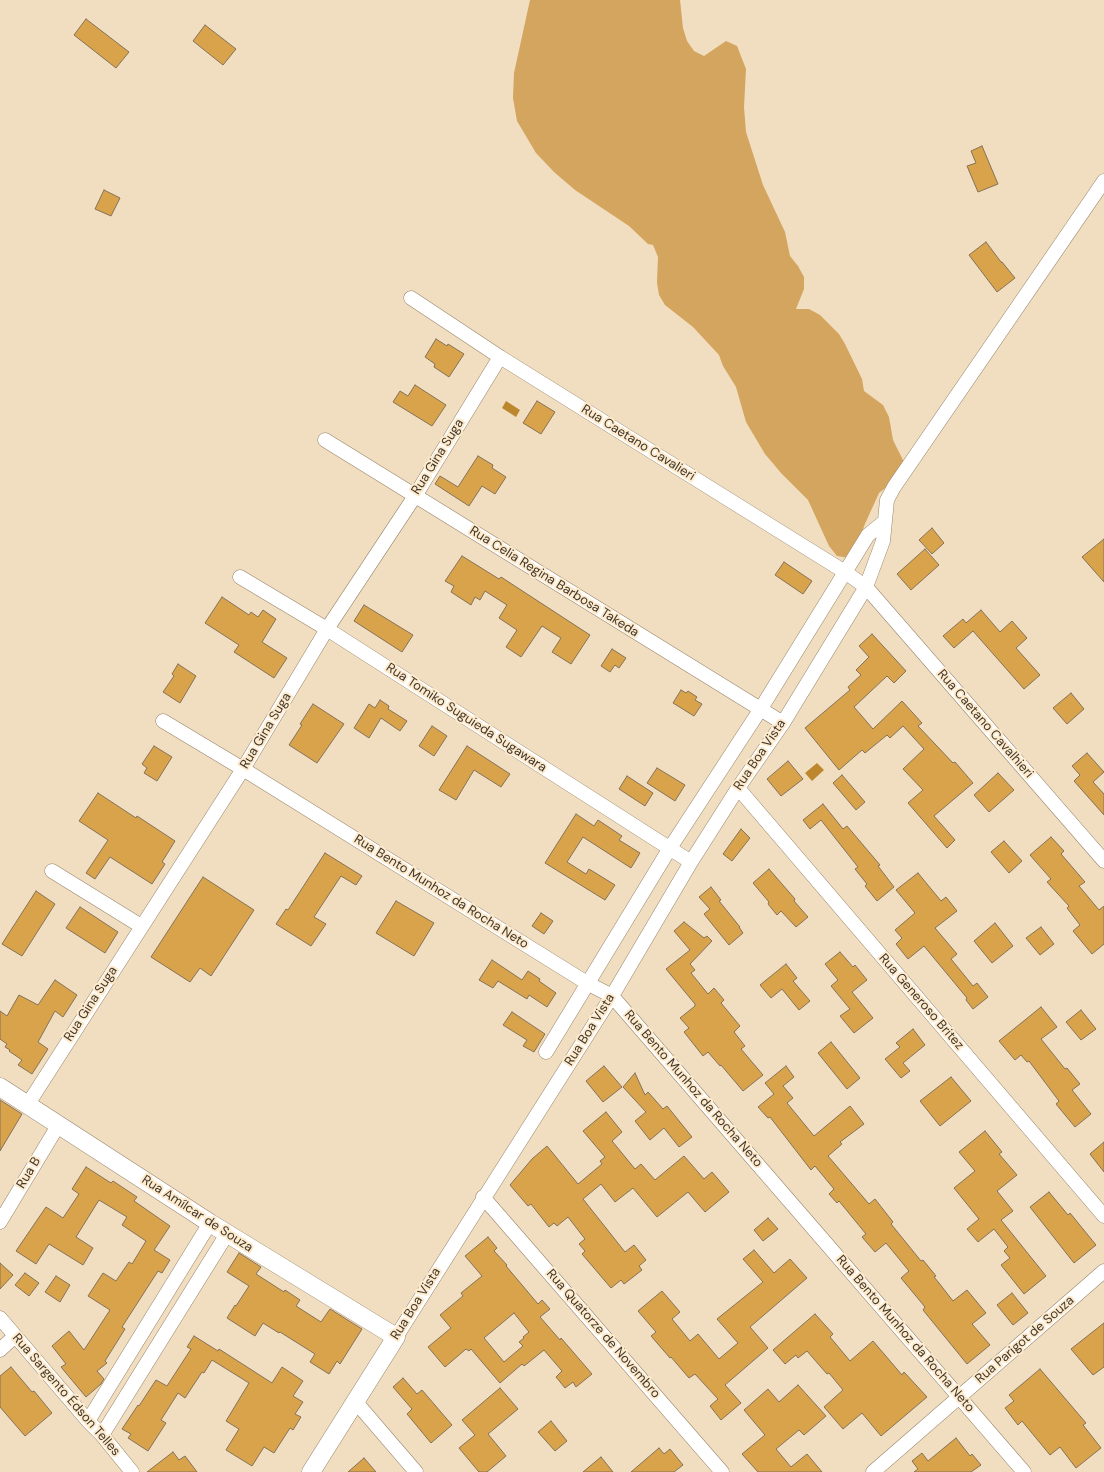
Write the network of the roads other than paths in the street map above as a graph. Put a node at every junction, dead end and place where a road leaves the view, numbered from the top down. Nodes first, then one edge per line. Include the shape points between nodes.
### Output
1 (1104, 181) edge
2 (411, 298) dead end
3 (500, 357) junction
4 (325, 440) dead end
5 (415, 496) junction
6 (884, 522) junction
7 (845, 572) junction
8 (240, 577) dead end
9 (866, 587) junction
10 (327, 629) junction
11 (760, 710) junction
12 (163, 721) dead end
13 (783, 723) junction
14 (243, 769) junction
15 (738, 788) junction
16 (670, 848) junction
17 (1104, 861) edge
18 (691, 862) junction
19 (52, 871) dead end
20 (141, 926) junction
21 (588, 983) junction
22 (612, 996) junction
23 (546, 1052) dead end
24 (0, 1087) edge
25 (28, 1104) junction
26 (59, 1124) junction
27 (483, 1197) junction
28 (1104, 1216) edge
29 (0, 1222) edge
30 (210, 1223) junction
31 (227, 1234) junction
32 (1104, 1271) edge
33 (158, 1308) junction
34 (0, 1318) edge
35 (175, 1318) junction
36 (15, 1336) junction
37 (396, 1336) junction
38 (0, 1350) edge
39 (960, 1397) junction
40 (355, 1401) junction
41 (88, 1421) junction
42 (102, 1435) junction
43 (132, 1472) edge
44 (310, 1472) edge
45 (416, 1472) edge
46 (722, 1472) edge
47 (873, 1472) edge
48 (1024, 1472) edge

1 - 6 street, Rua Boa Vista via 894,487 887,500
2 - 3 street, Rua Caetano Cavalieri
3 - 5 street, Rua Gina Suga
3 - 7 street, Rua Caetano Cavalieri
4 - 5 street, Rua Celia Regina Barbosa Takeda
5 - 10 street, Rua Gina Suga
5 - 11 street, Rua Celia Regina Barbosa Takeda
6 - 7 street, Rua Boa Vista via 868,535
6 - 9 street, Rua Boa Vista via 883,541
7 - 9 street, Rua Caetano Cavalieri
7 - 11 street, Rua Boa Vista
8 - 10 street, Rua Tomiko Suguieda Sugawara
9 - 13 street, Rua Boa Vista
9 - 17 street, Rua Caetano Cavalhieri
10 - 14 street, Rua Gina Suga
10 - 16 street, Rua Tomiko Suguieda Sugawara
11 - 13 street, Rua Celia Regina Barbosa Takeda
11 - 16 street, Rua Boa Vista
12 - 14 street, Rua Bento Munhoz da Rocha Neto
13 - 15 street, Rua Boa Vista
14 - 20 street, Rua Gina Suga
14 - 21 street, Rua Bento Munhoz da Rocha Neto
15 - 18 street, Rua Boa Vista
15 - 28 street, Rua Generoso Britez
16 - 18 street, Rua Tomiko Suguieda Sugawara
16 - 21 street, Rua Boa Vista
18 - 22 street, Rua Boa Vista
19 - 20 street
20 - 25 street, Rua Gina Suga
21 - 22 street, Rua Bento Munhoz da Rocha Neto
21 - 23 street, Rua Boa Vista
22 - 27 street, Rua Boa Vista
22 - 39 street, Rua Bento Munhoz da Rocha Neto
24 - 25 street, Rua Amílcar de Souza
25 - 26 street, Rua Amílcar de Souza
26 - 29 street, Rua B
26 - 30 street, Rua Amílcar de Souza
27 - 37 street, Rua Boa Vista
27 - 46 street, Rua Quatorze de Novembro
30 - 31 street, Rua Amílcar de Souza
30 - 33 street
31 - 35 street
31 - 37 street, Rua Amílcar de Souza
32 - 39 street, Rua Parigot de Souza
33 - 35 street
33 - 41 street
34 - 36 street, Rua Sargento Édson Telles
35 - 42 street
36 - 38 street
36 - 41 street, Rua Sargento Édson Telles
37 - 40 street, Rua Boa Vista
39 - 47 street, Rua Parigot de Souza
39 - 48 street, Rua Bento Munhoz da Rocha Neto
40 - 44 street, Rua Boa Vista
40 - 45 street
41 - 42 street, Rua Sargento Édson Telles
42 - 43 street, Rua Sargento Édson Telles

